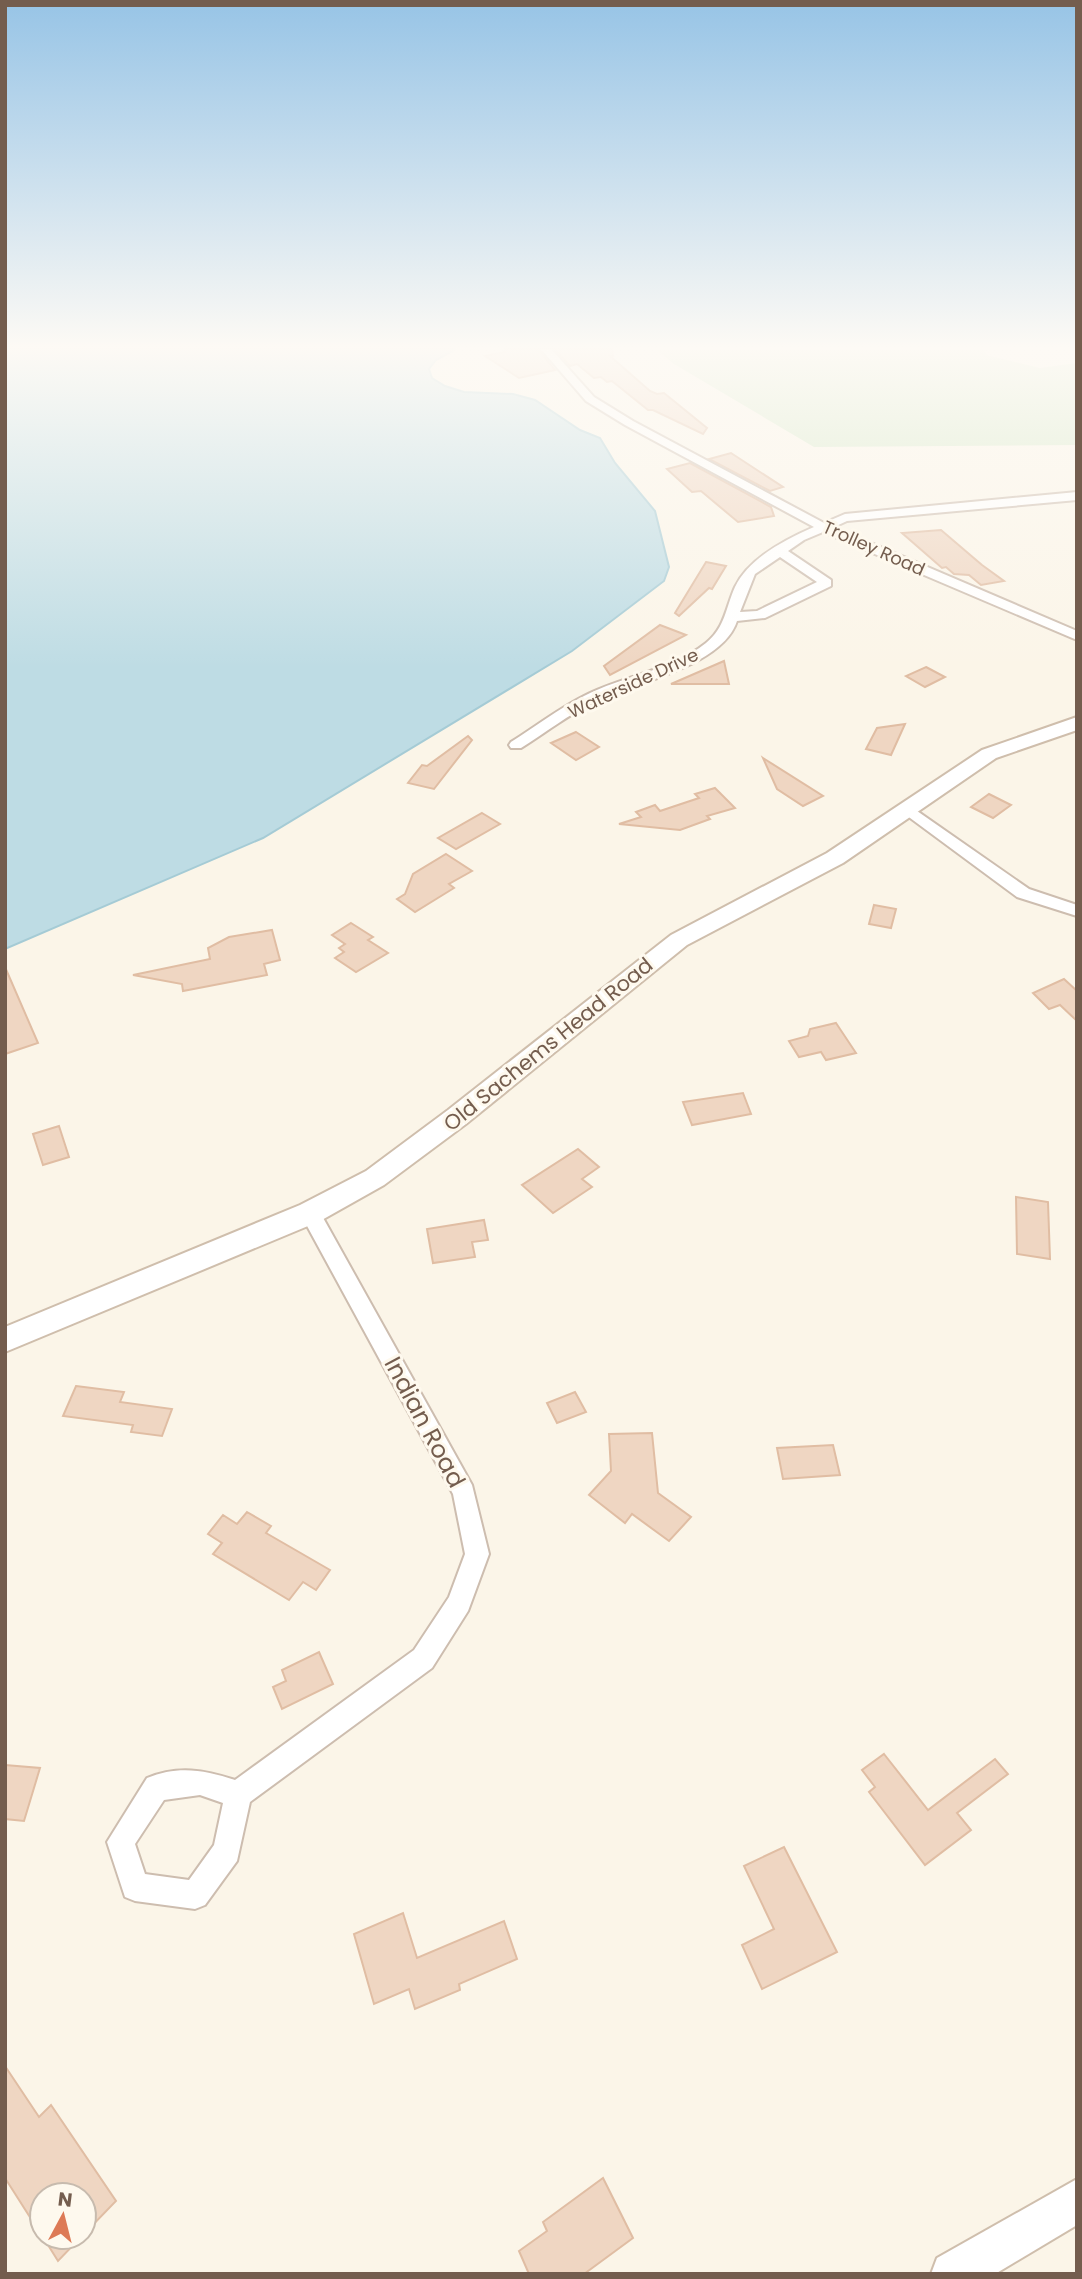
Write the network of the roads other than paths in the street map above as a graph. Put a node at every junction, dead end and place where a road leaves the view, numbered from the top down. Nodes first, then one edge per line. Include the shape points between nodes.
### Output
1 (689, 455) edge
2 (1077, 495) edge
3 (825, 528) junction
4 (779, 550) junction
5 (732, 617) junction
6 (1077, 636) edge
7 (1077, 723) edge
8 (516, 745) dead end
9 (907, 809) junction
10 (1077, 911) edge
11 (310, 1213) junction
12 (5, 1340) edge
13 (238, 1794) junction
14 (1077, 2200) edge
15 (953, 2274) edge

1 - 3 street, Trolley Road
2 - 3 street, Waterside Drive via 845,518
3 - 4 street, Waterside Drive
3 - 6 street, Trolley Road
4 - 5 street, Waterside Drive via 750,572
4 - 5 street via 826,583 760,615
5 - 8 street, Waterside Drive via 721,637 698,654 589,699
7 - 9 street, Old Sachems Head Road via 989,754
9 - 10 street via 1023,893
9 - 11 street, Old Sachems Head Road via 835,858 679,940 408,1154 375,1178
11 - 12 street, Old Sachems Head Road
11 - 13 street, Indian Road via 464,1492 478,1554 459,1603 423,1659
13 - 13 street via 228,1851 195,1895 135,1887 121,1842 156,1787 200,1782
14 - 15 street

